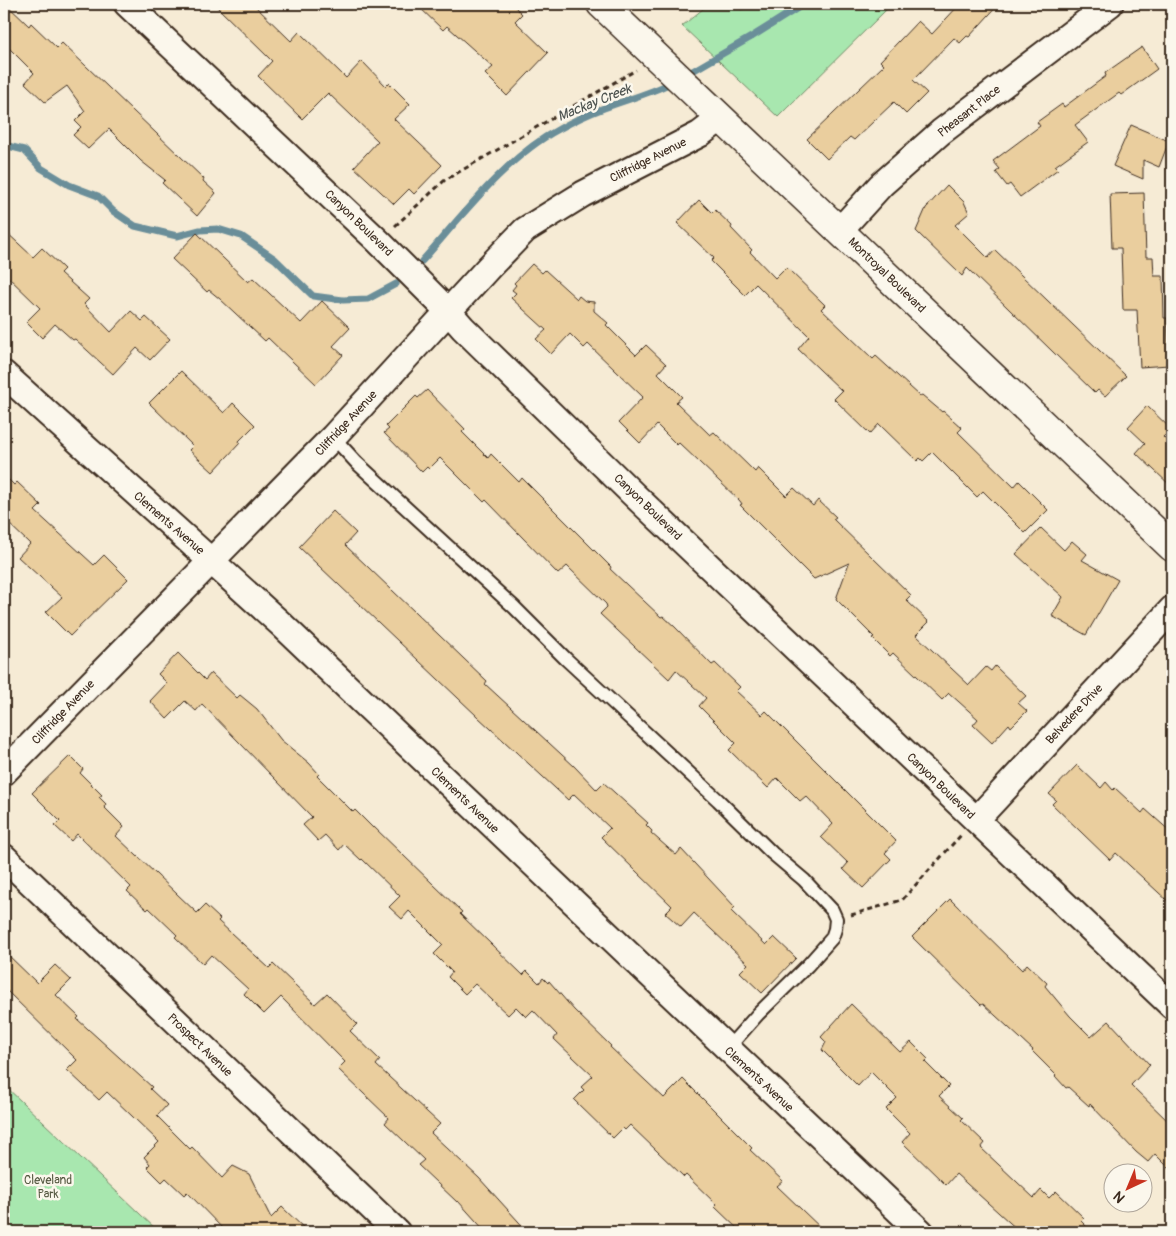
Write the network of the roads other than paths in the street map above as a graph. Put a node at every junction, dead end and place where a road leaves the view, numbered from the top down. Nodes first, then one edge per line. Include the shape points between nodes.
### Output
1 (127, 4) edge
2 (601, 4) edge
3 (1110, 4) edge
4 (721, 118) junction
5 (840, 230) junction
6 (448, 311) junction
7 (4, 374) edge
8 (334, 437) junction
9 (1172, 547) edge
10 (212, 560) junction
11 (1172, 609) edge
12 (4, 772) edge
13 (976, 820) junction
14 (4, 857) edge
15 (1172, 1006) edge
16 (727, 1049) junction
17 (390, 1230) edge
18 (921, 1232) edge

1 - 6 street, Canyon Boulevard
2 - 4 street, Montroyal Boulevard
3 - 5 street, Pheasant Place via 941,132 881,185
4 - 5 street, Montroyal Boulevard
4 - 6 street, Cliffridge Avenue via 700,134 583,194 525,230
5 - 9 street, Montroyal Boulevard
6 - 8 street, Cliffridge Avenue
6 - 13 street, Canyon Boulevard via 633,494
7 - 10 street, Clements Avenue
8 - 10 street, Cliffridge Avenue
8 - 16 lane via 357,463 514,607 832,910 836,919 832,938
10 - 12 street, Cliffridge Avenue
10 - 16 street, Clements Avenue
11 - 13 street, Belvedere Drive
13 - 15 street, Canyon Boulevard
14 - 17 street, Prospect Avenue
16 - 18 street, Clements Avenue

